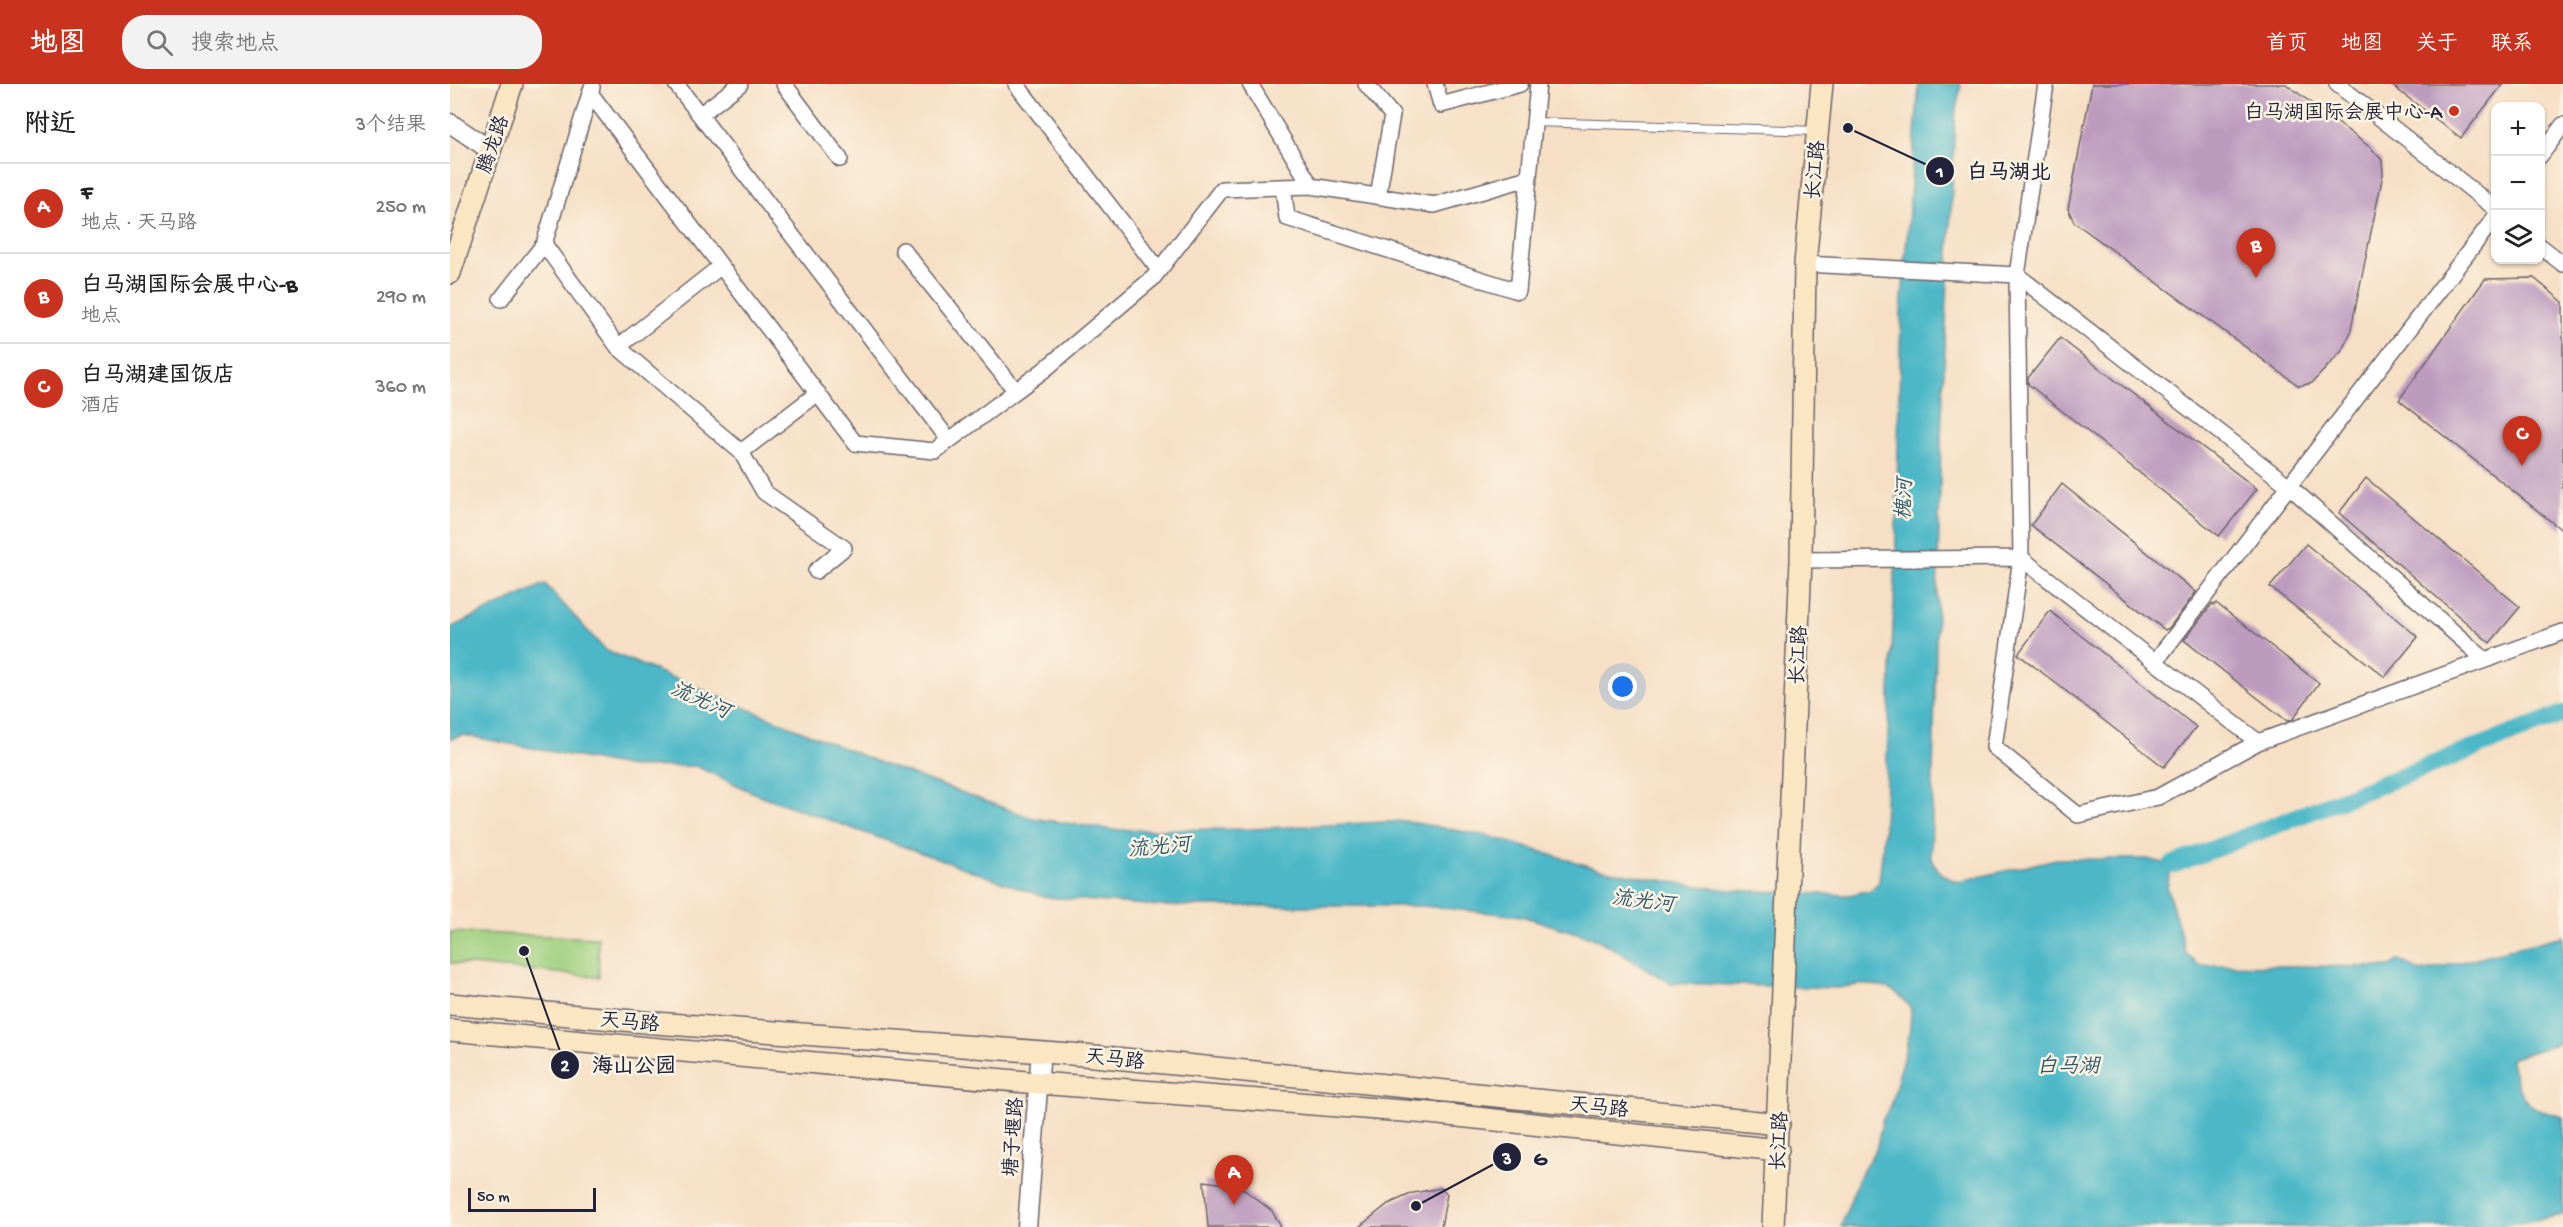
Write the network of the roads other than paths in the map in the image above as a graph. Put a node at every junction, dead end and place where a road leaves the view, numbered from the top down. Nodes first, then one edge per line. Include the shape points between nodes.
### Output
1 (512, 84) edge
2 (676, 84) edge
3 (740, 84) edge
4 (784, 84) edge
5 (1016, 84) edge
6 (1250, 84) edge
7 (1366, 84) edge
8 (1435, 84) edge
9 (1520, 84) edge
10 (1538, 84) edge
11 (1822, 84) edge
12 (2046, 84) edge
13 (2337, 84) edge
14 (592, 88) edge
15 (701, 114) junction
16 (1534, 122) junction
17 (450, 123) edge
18 (2563, 125) edge
19 (1818, 131) junction
20 (490, 150) junction
21 (2545, 150) edge
22 (840, 159) dead end
23 (1528, 178) junction
24 (1311, 186) junction
25 (1283, 187) junction
26 (1378, 196) junction
27 (2491, 205) edge
28 (2491, 223) edge
29 (544, 244) junction
30 (2545, 249) edge
31 (903, 250) dead end
32 (1805, 264) junction
33 (2563, 264) edge
34 (721, 266) junction
35 (1159, 270) junction
36 (450, 273) edge
37 (2017, 275) junction
38 (501, 299) dead end
39 (618, 347) junction
40 (1016, 391) junction
41 (818, 393) junction
42 (949, 440) junction
43 (741, 452) junction
44 (2289, 486) junction
45 (2021, 558) junction
46 (1801, 560) junction
47 (816, 571) dead end
48 (2563, 632) edge
49 (2485, 660) junction
50 (2155, 662) junction
51 (2258, 742) junction
52 (450, 1004) edge
53 (450, 1030) edge
54 (1041, 1051) junction
55 (1038, 1083) junction
56 (1779, 1124) junction
57 (1778, 1150) junction
58 (1028, 1227) edge
59 (1773, 1227) edge

1 - 20 main road, 腾龙路
2 - 15 street
3 - 15 street
4 - 22 street
5 - 35 street
6 - 24 street
7 - 26 street via 1392,115
8 - 9 street via 1442,105
10 - 16 street
11 - 19 main road, 长江路
12 - 37 street
13 - 27 street
14 - 29 street
14 - 34 street
15 - 42 street
16 - 19 lane
16 - 23 street
17 - 20 street
18 - 21 street
19 - 32 main road, 长江路
20 - 36 main road, 腾龙路
23 - 25 street via 1518,291 1287,218
23 - 26 street via 1434,205
24 - 25 street
24 - 26 street
25 - 35 street via 1222,189
28 - 44 street
29 - 38 street
29 - 39 street
30 - 33 street
31 - 40 street
32 - 37 street
32 - 46 main road, 长江路
34 - 39 street
34 - 41 street
35 - 40 street
37 - 44 street
37 - 45 street
39 - 43 street
40 - 42 street
41 - 42 street via 855,443 935,451
41 - 43 street
43 - 47 street via 764,492 844,548
44 - 49 street
44 - 50 street
45 - 46 street
45 - 50 street
45 - 51 street via 1994,747 2078,815 2158,797
46 - 56 main road, 长江路
48 - 49 street
49 - 51 street
50 - 51 street
52 - 54 main road, 天马路
53 - 55 main road, 天马路
54 - 55 street, 塘子堰路
54 - 56 main road, 天马路
55 - 57 main road, 天马路 via 1429,1113
55 - 58 street, 塘子堰路
56 - 57 main road, 长江路
57 - 59 main road, 长江路

